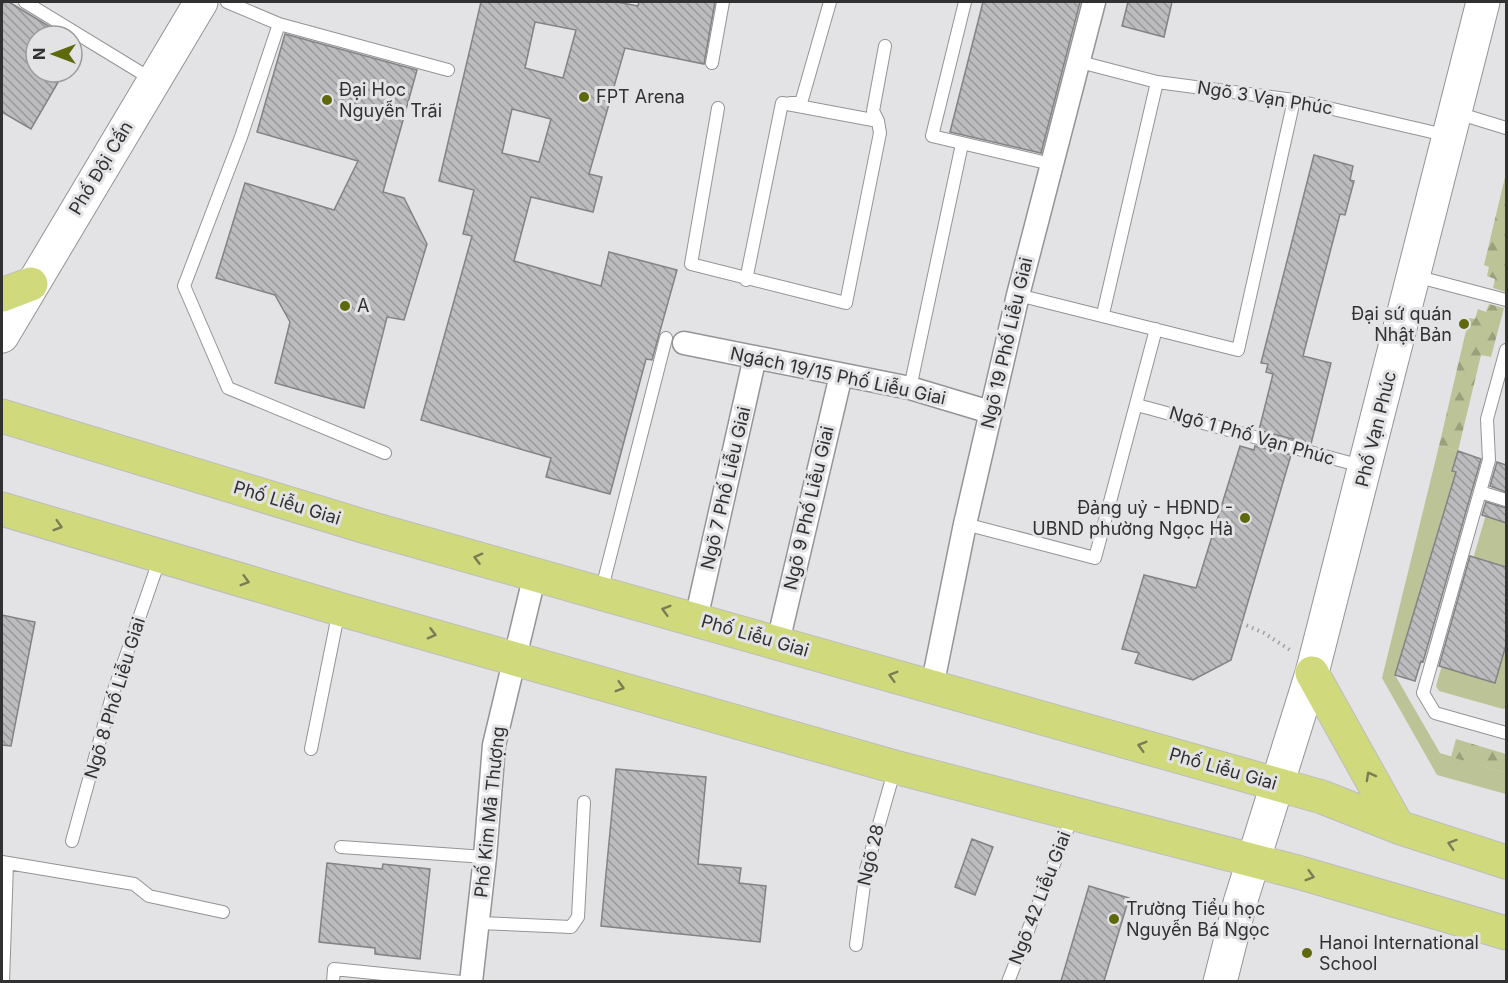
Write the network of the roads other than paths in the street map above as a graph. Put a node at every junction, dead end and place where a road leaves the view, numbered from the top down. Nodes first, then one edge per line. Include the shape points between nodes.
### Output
1 (25, 2) edge
2 (201, 2) edge
3 (227, 2) edge
4 (723, 2) edge
5 (830, 2) edge
6 (965, 2) edge
7 (1094, 2) edge
8 (1483, 2) edge
9 (279, 24) junction
10 (885, 46) dead end
11 (1080, 62) junction
12 (712, 63) dead end
13 (448, 70) dead end
14 (154, 81) junction
15 (1157, 82) junction
16 (1294, 100) junction
17 (782, 103) junction
18 (718, 108) dead end
19 (878, 121) junction
20 (1453, 125) junction
21 (1506, 128) edge
22 (962, 144) junction
23 (1051, 164) junction
24 (1415, 276) junction
25 (746, 280) junction
26 (16, 289) edge
27 (1018, 295) junction
28 (1506, 300) edge
29 (1103, 314) junction
30 (1156, 329) junction
31 (2, 336) edge
32 (675, 340) joint
33 (1506, 350) edge
34 (755, 357) junction
35 (841, 375) junction
36 (910, 388) junction
37 (1501, 388) edge
38 (1137, 405) junction
39 (990, 412) junction
40 (2, 416) edge
41 (385, 453) dead end
42 (1366, 467) junction
43 (1480, 492) junction
44 (1506, 500) edge
45 (2, 509) edge
46 (965, 524) junction
47 (161, 556) junction
48 (535, 574) junction
49 (601, 592) junction
50 (339, 609) junction
51 (696, 619) junction
52 (778, 642) junction
53 (515, 657) junction
54 (1301, 662) junction
55 (932, 687) junction
56 (1506, 733) edge
57 (311, 748) dead end
58 (895, 767) junction
59 (1279, 785) junction
60 (584, 802) dead end
61 (1073, 814) junction
62 (1398, 827) junction
63 (72, 841) dead end
64 (341, 847) dead end
65 (485, 857) junction
66 (1253, 861) junction
67 (4, 862) edge
68 (1506, 862) edge
69 (223, 912) dead end
70 (479, 923) junction
71 (1506, 933) edge
72 (856, 945) dead end
73 (3, 981) edge
74 (333, 981) edge
75 (461, 981) edge
76 (471, 981) edge
77 (1008, 981) edge
78 (1220, 981) edge

1 - 14 lane
2 - 14 street, Phố Đội Cấn
3 - 9 lane
4 - 12 lane
5 - 17 lane via 801,103
6 - 22 lane via 932,136
7 - 11 street, Ngõ 19 Phố Liễu Giai
8 - 20 street, Phố Vạn Phúc
9 - 13 lane
9 - 41 lane via 184,286 228,388
10 - 19 lane via 873,111
11 - 15 lane, Ngõ 3 Vạn Phúc
11 - 23 street, Ngõ 19 Phố Liễu Giai
14 - 26 street, Phố Đội Cấn
15 - 16 lane, Ngõ 3 Vạn Phúc
15 - 29 lane
16 - 20 lane, Ngõ 3 Vạn Phúc
16 - 30 lane via 1238,350
17 - 19 lane
17 - 25 lane
18 - 25 lane via 691,264
19 - 25 lane via 880,133 846,303
20 - 21 lane, Ngõ 3 Vạn Phúc
20 - 24 street, Phố Vạn Phúc
22 - 23 lane
22 - 36 lane
23 - 27 street, Ngõ 19 Phố Liễu Giai
24 - 28 lane
24 - 42 street, Phố Vạn Phúc
26 - 31 street, Phố Đội Cấn
27 - 29 lane
27 - 39 street, Ngõ 19 Phố Liễu Giai
29 - 30 lane
30 - 38 lane
32 - 34 street, Ngách 19/15 Phố Liễu Giai
32 - 49 lane
33 - 37 lane
34 - 35 street, Ngách 19/15 Phố Liễu Giai
34 - 51 street, Ngõ 7 Phố Liễu Giai
35 - 36 street, Ngách 19/15 Phố Liễu Giai
35 - 52 street, Ngõ 9 Phố Liễu Giai
36 - 39 street, Ngách 19/15 Phố Liễu Giai
37 - 43 lane via 1487,419 1489,460
38 - 42 lane, Ngõ 1 Phố Vạn Phúc
38 - 46 lane via 1095,558
39 - 46 street, Ngõ 19 Phố Liễu Giai
48 -> 40 main road, Phố Liễu Giai
42 - 54 street, Phố Vạn Phúc
43 - 44 lane
43 - 56 lane via 1424,693 1434,713
45 -> 47 main road
46 - 55 street, Ngõ 19 Phố Liễu Giai
47 -> 50 main road
47 - 63 lane, Ngõ 8 Phố Liễu Giai via 112,696
48 - 49 main road, Phố Liễu Giai
48 - 53 street, Phố Kim Mã Thượng
51 -> 49 main road, Phố Liễu Giai
50 -> 53 main road
50 - 57 lane
51 - 52 main road, Phố Liễu Giai
55 -> 52 main road, Phố Liễu Giai
53 -> 58 main road
53 - 65 street, Phố Kim Mã Thượng via 494,746
54 - 59 street, Phố Vạn Phúc
62 -> 54 main road
59 -> 55 main road, Phố Liễu Giai
58 - 61 main road
58 - 72 lane, Ngõ 28 via 866,870
59 - 62 main road, Phố Liễu Giai
59 - 66 street, Phố Vạn Phúc
60 - 70 lane via 578,917 571,927
61 - 66 main road
61 - 77 lane, Ngõ 42 Liễu Giai
68 -> 62 main road, Phố Liễu Giai
64 - 65 lane
65 - 70 street, Phố Kim Mã Thượng
66 -> 71 main road
66 - 78 street, Phố Vạn Phúc
67 - 69 lane via 134,884 149,896
67 - 73 lane
70 - 76 street, Phố Kim Mã Thượng
74 - 75 lane via 334,969

